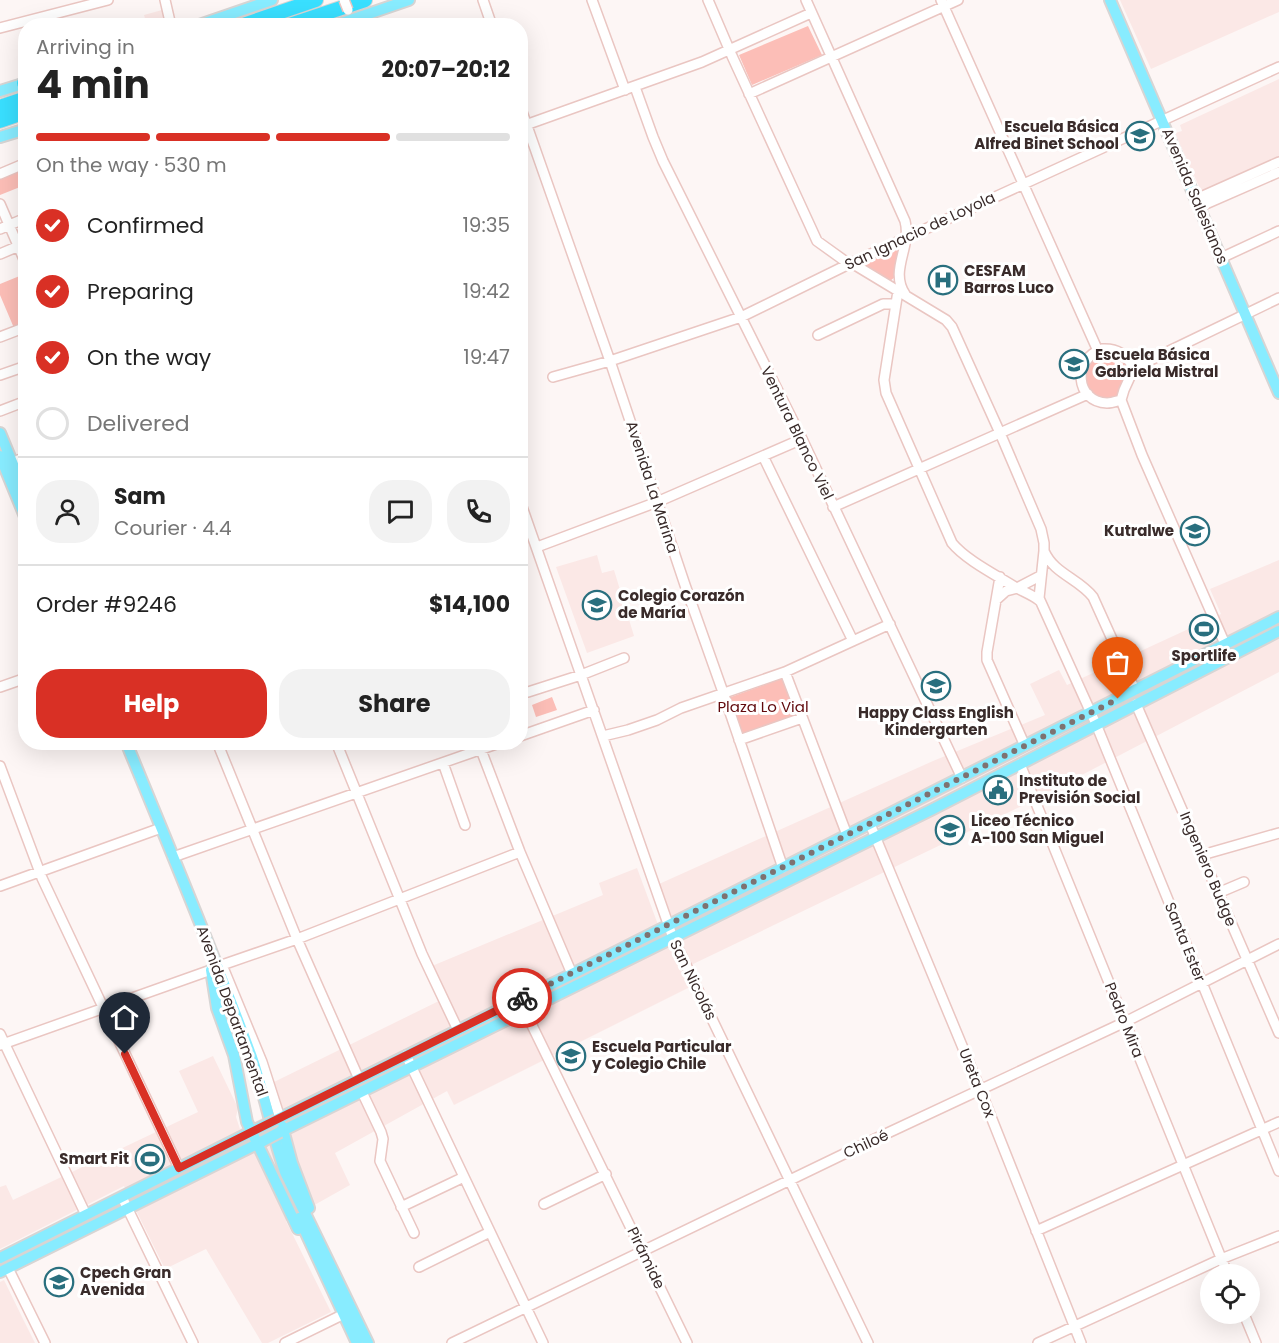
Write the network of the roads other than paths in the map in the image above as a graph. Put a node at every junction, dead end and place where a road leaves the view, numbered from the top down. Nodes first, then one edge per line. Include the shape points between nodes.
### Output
1 (108, 0) edge
2 (165, 0) edge
3 (272, 0) edge
4 (316, 0) edge
5 (344, 0) edge
6 (365, 0) edge
7 (409, 0) edge
8 (483, 0) edge
9 (592, 0) edge
10 (708, 0) edge
11 (806, 0) edge
12 (958, 0) edge
13 (1110, 0) edge
14 (942, 3) edge
15 (811, 13) junction
16 (39, 18) edge
17 (169, 18) edge
18 (219, 18) edge
19 (263, 18) edge
20 (311, 18) edge
21 (351, 18) edge
22 (489, 18) edge
23 (18, 23) edge
24 (0, 28) edge
25 (729, 50) junction
26 (831, 57) junction
27 (1279, 67) edge
28 (18, 85) edge
29 (635, 87) junction
30 (625, 90) junction
31 (0, 91) edge
32 (749, 94) junction
33 (18, 101) edge
34 (0, 107) edge
35 (18, 115) edge
36 (0, 121) edge
37 (1162, 121) junction
38 (528, 125) edge
39 (18, 131) edge
40 (0, 137) edge
41 (528, 137) edge
42 (1279, 162) edge
43 (18, 166) edge
44 (1279, 172) edge
45 (0, 174) edge
46 (1023, 184) junction
47 (1197, 203) junction
48 (0, 204) edge
49 (18, 221) edge
50 (4, 227) edge
51 (1279, 231) edge
52 (907, 237) junction
53 (18, 241) edge
54 (18, 247) edge
55 (0, 254) edge
56 (1221, 258) junction
57 (849, 264) junction
58 (898, 276) junction
59 (886, 284) junction
60 (906, 296) junction
61 (1279, 298) edge
62 (896, 304) junction
63 (894, 315) junction
64 (1245, 315) junction
65 (741, 317) junction
66 (18, 330) edge
67 (818, 335) dead end
68 (0, 337) edge
69 (1098, 351) junction
70 (610, 361) junction
71 (1134, 368) junction
72 (18, 369) edge
73 (0, 375) edge
74 (553, 377) dead end
75 (1278, 389) edge
76 (1088, 394) junction
77 (1121, 400) junction
78 (18, 404) edge
79 (0, 411) edge
80 (0, 433) edge
81 (1000, 433) junction
82 (802, 439) junction
83 (763, 456) junction
84 (10, 462) edge
85 (919, 468) junction
86 (18, 479) edge
87 (18, 490) edge
88 (657, 502) junction
89 (833, 507) junction
90 (528, 532) edge
91 (537, 548) junction
92 (1044, 550) junction
93 (1040, 576) junction
94 (1000, 577) junction
95 (1017, 588) junction
96 (996, 600) junction
97 (1040, 602) junction
98 (1279, 617) edge
99 (890, 624) junction
100 (1279, 631) edge
101 (853, 641) junction
102 (1225, 644) junction
103 (624, 658) dead end
104 (1222, 660) junction
105 (785, 672) junction
106 (582, 675) junction
107 (18, 681) edge
108 (0, 687) edge
109 (1135, 690) junction
110 (528, 692) dead end
111 (724, 694) junction
112 (1136, 704) junction
113 (594, 710) junction
114 (1090, 713) junction
115 (802, 718) junction
116 (1096, 724) junction
117 (528, 733) edge
118 (603, 736) junction
119 (739, 740) junction
120 (1025, 746) junction
121 (122, 750) edge
122 (129, 750) edge
123 (220, 750) edge
124 (339, 750) edge
125 (471, 750) edge
126 (482, 750) edge
127 (442, 763) junction
128 (1020, 764) junction
129 (0, 766) edge
130 (962, 778) junction
131 (356, 793) junction
132 (870, 824) junction
133 (465, 825) dead end
134 (157, 829) junction
135 (252, 830) junction
136 (1279, 833) edge
137 (847, 835) junction
138 (876, 837) junction
139 (520, 852) junction
140 (1202, 855) junction
141 (173, 857) junction
142 (783, 868) junction
143 (39, 872) junction
144 (1244, 882) dead end
145 (0, 886) edge
146 (1218, 893) junction
147 (399, 899) junction
148 (668, 926) junction
149 (202, 929) junction
150 (673, 938) junction
151 (297, 939) junction
152 (1279, 944) edge
153 (1247, 960) junction
154 (222, 965) junction
155 (211, 970) junction
156 (572, 974) junction
157 (1202, 983) junction
158 (517, 1001) junction
159 (103, 1008) junction
160 (525, 1011) junction
161 (1125, 1022) junction
162 (458, 1030) junction
163 (1279, 1033) edge
164 (0, 1034) edge
165 (2, 1044) edge
166 (406, 1055) junction
167 (412, 1067) junction
168 (359, 1079) junction
169 (980, 1089) junction
170 (362, 1092) junction
171 (278, 1119) junction
172 (1279, 1122) edge
173 (254, 1130) junction
174 (1262, 1130) junction
175 (282, 1131) junction
176 (260, 1142) junction
177 (1183, 1166) junction
178 (179, 1168) junction
179 (1279, 1171) edge
180 (606, 1174) junction
181 (464, 1177) junction
182 (790, 1180) junction
183 (122, 1197) junction
184 (544, 1204) dead end
185 (401, 1206) junction
186 (127, 1208) junction
187 (86, 1215) junction
188 (1036, 1231) junction
189 (490, 1232) junction
190 (414, 1233) dead end
191 (1279, 1236) edge
192 (643, 1250) junction
193 (0, 1258) edge
194 (1221, 1259) junction
195 (1223, 1264) edge
196 (419, 1267) dead end
197 (4, 1270) edge
198 (344, 1307) junction
199 (526, 1307) junction
200 (1248, 1324) edge
201 (1074, 1326) junction
202 (45, 1343) edge
203 (193, 1343) edge
204 (285, 1343) edge
205 (357, 1343) edge
206 (368, 1343) edge
207 (452, 1343) edge
208 (543, 1343) edge
209 (687, 1343) edge
210 (868, 1343) edge
211 (1038, 1343) edge
212 (1081, 1343) edge
213 (1256, 1343) edge

1 - 16 street
2 - 17 street
3 - 18 main road
4 - 19 highway
5 - 21 street, bridge
6 - 20 highway
7 - 21 main road
8 - 22 street
9 - 30 street
10 - 25 street
11 - 15 street
12 - 14 street
13 - 37 main road, Avenida Salesianos
14 - 26 street
14 - 46 street
15 - 25 street
15 - 26 street
23 - 24 street
25 - 29 street
25 - 32 street
26 - 32 street
26 - 52 street via 905,221
27 - 37 street, San Ignacio de Loyola
28 - 31 main road
29 - 30 street
29 - 65 street, Ventura Blanco Viel via 663,161
30 - 38 street
32 - 57 street via 817,242
33 - 34 highway
35 - 36 highway
37 - 46 street, San Ignacio de Loyola
37 - 47 main road, Avenida Salesianos
39 - 40 main road
41 - 70 street, Avenida La Marina
42 - 47 street
43 - 45 street
44 - 47 street
46 - 52 street, San Ignacio de Loyola
46 - 69 street
47 - 56 main road, Avenida Salesianos
48 - 50 street
49 - 50 street
50 - 53 street
51 - 56 street
52 - 57 street, San Ignacio de Loyola
52 - 58 street
54 - 55 street
56 - 64 main road, Avenida Salesianos
57 - 59 street
57 - 65 street, San Ignacio de Loyola
58 - 59 street
58 - 60 street
59 - 60 street
60 - 62 street
60 - 63 street
60 - 81 street via 950,325
61 - 64 street
62 - 63 street
62 - 67 street via 883,304
63 - 85 street via 885,387
64 - 71 street
64 - 75 main road, Avenida Salesianos
65 - 70 street, San Ignacio de Loyola
65 - 82 street, Ventura Blanco Viel
66 - 68 street
69 - 71 street via 1120,352
69 - 76 street via 1087,358 1082,369 1081,381
70 - 74 street, San Ignacio de Loyola
70 - 88 street, Avenida La Marina
71 - 77 street
72 - 73 street
76 - 77 street via 1101,402
76 - 81 street
77 - 102 street
78 - 79 street
80 - 84 main road
81 - 85 street
81 - 92 street via 1041,529
82 - 83 street
82 - 89 street, Ventura Blanco Viel
83 - 88 street
83 - 101 street
84 - 86 main road
84 - 87 main road
85 - 89 street
85 - 94 street via 952,543
88 - 91 street
88 - 111 street, Avenida La Marina
89 - 99 street, Ventura Blanco Viel
90 - 91 street, San Nicolás
91 - 106 street, San Nicolás
92 - 93 street
92 - 109 street via 1054,568 1094,597
93 - 95 street
93 - 97 street
94 - 95 street
94 - 96 street
95 - 96 street
95 - 97 street
96 - 120 street via 987,660
97 - 114 street, Santa Ester
98 - 102 main road
99 - 101 street
99 - 130 street, Ventura Blanco Viel
100 - 104 main road
101 - 105 street
102 - 104 main road
102 - 109 main road
103 - 106 street
104 - 112 main road
105 - 111 street
105 - 115 street
106 - 110 street
106 - 113 street, San Nicolás
107 - 108 street
109 - 114 main road
111 - 118 street
111 - 119 street, Avenida La Marina
112 - 116 main road
112 - 140 street, Ingeniero Budge
113 - 117 street
113 - 118 street, San Nicolás
114 - 116 street, Santa Ester
114 - 120 main road
115 - 119 street
115 - 137 street
116 - 128 main road
116 - 157 street, Santa Ester
118 - 148 street, San Nicolás
119 - 142 street, Avenida La Marina
120 - 130 main road
121 - 134 main road, Avenida Departamental
122 - 134 main road, Avenida Departamental
123 - 135 street
124 - 131 street
125 - 127 street
126 - 139 street
127 - 131 street
127 - 133 street
128 - 138 main road
128 - 161 street, Pedro Mira
129 - 143 street
130 - 132 main road
131 - 135 street
131 - 147 street
132 - 137 main road
132 - 138 street, Ureta Cox
134 - 141 main road, Avenida Departamental
134 - 143 street
134 - 155 main road, Avenida Departamental
135 - 141 street
135 - 151 street
136 - 140 street
137 - 142 main road
138 - 150 main road
138 - 169 street, Ureta Cox
139 - 147 street
139 - 156 street
140 - 146 street, Ingeniero Budge
141 - 149 main road, Avenida Departamental
142 - 148 main road
143 - 145 street
143 - 159 street
144 - 146 street
146 - 153 street, Ingeniero Budge
147 - 151 street
147 - 162 street
148 - 150 street, San Nicolás
148 - 156 main road
149 - 154 main road
149 - 198 main road, Avenida Departamental via 252,1059 285,1172
150 - 160 main road
150 - 182 street, San Nicolás
151 - 154 street
151 - 168 street
152 - 153 street, Chiloé
153 - 157 street, Chiloé
153 - 163 street, Ingeniero Budge
154 - 171 street, Avenida Departamental via 262,1062
155 - 159 street
155 - 173 main road via 247,1122
155 - 198 main road, Avenida Departamental via 248,1064 280,1177
156 - 158 main road
157 - 161 street, Chiloé
157 - 174 street, Santa Ester
158 - 160 main road
158 - 162 main road
159 - 165 street
159 - 178 street
160 - 167 main road
160 - 180 street, Pirámide
161 - 169 street, Chiloé
161 - 177 street, Pedro Mira
162 - 166 main road
164 - 165 street
165 - 187 street
166 - 167 street
166 - 168 main road
167 - 170 main road
167 - 181 street
168 - 171 main road
169 - 182 street, Chiloé
169 - 188 street, Ureta Cox
170 - 175 main road
170 - 185 street via 383,1139 380,1161
171 - 173 main road, bridge
171 - 175 main road
172 - 174 street
173 - 176 main road
173 - 178 main road
174 - 177 street
174 - 179 street, Santa Ester
175 - 176 main road, bridge
175 - 198 main road via 299,1183 338,1272
176 - 186 main road
176 - 198 main road via 322,1278
177 - 188 street
177 - 194 street, Pedro Mira
178 - 183 main road
180 - 184 street
180 - 192 street, Pirámide
181 - 185 street
181 - 189 street
182 - 192 street, Chiloé
182 - 210 street, San Nicolás
183 - 186 street
183 - 187 main road
185 - 190 street
186 - 197 main road
186 - 203 street
187 - 193 main road
188 - 201 street, Ureta Cox
189 - 196 street
189 - 199 street
191 - 194 street
192 - 199 street, Chiloé
192 - 209 street, Pirámide
194 - 195 street, Pedro Mira
194 - 201 street
197 - 202 street
198 - 204 street
198 - 205 main road, Avenida Departamental
198 - 206 main road, Avenida Departamental
199 - 207 street, Chiloé
199 - 208 street
200 - 213 street
201 - 211 street
201 - 212 street, Ureta Cox

